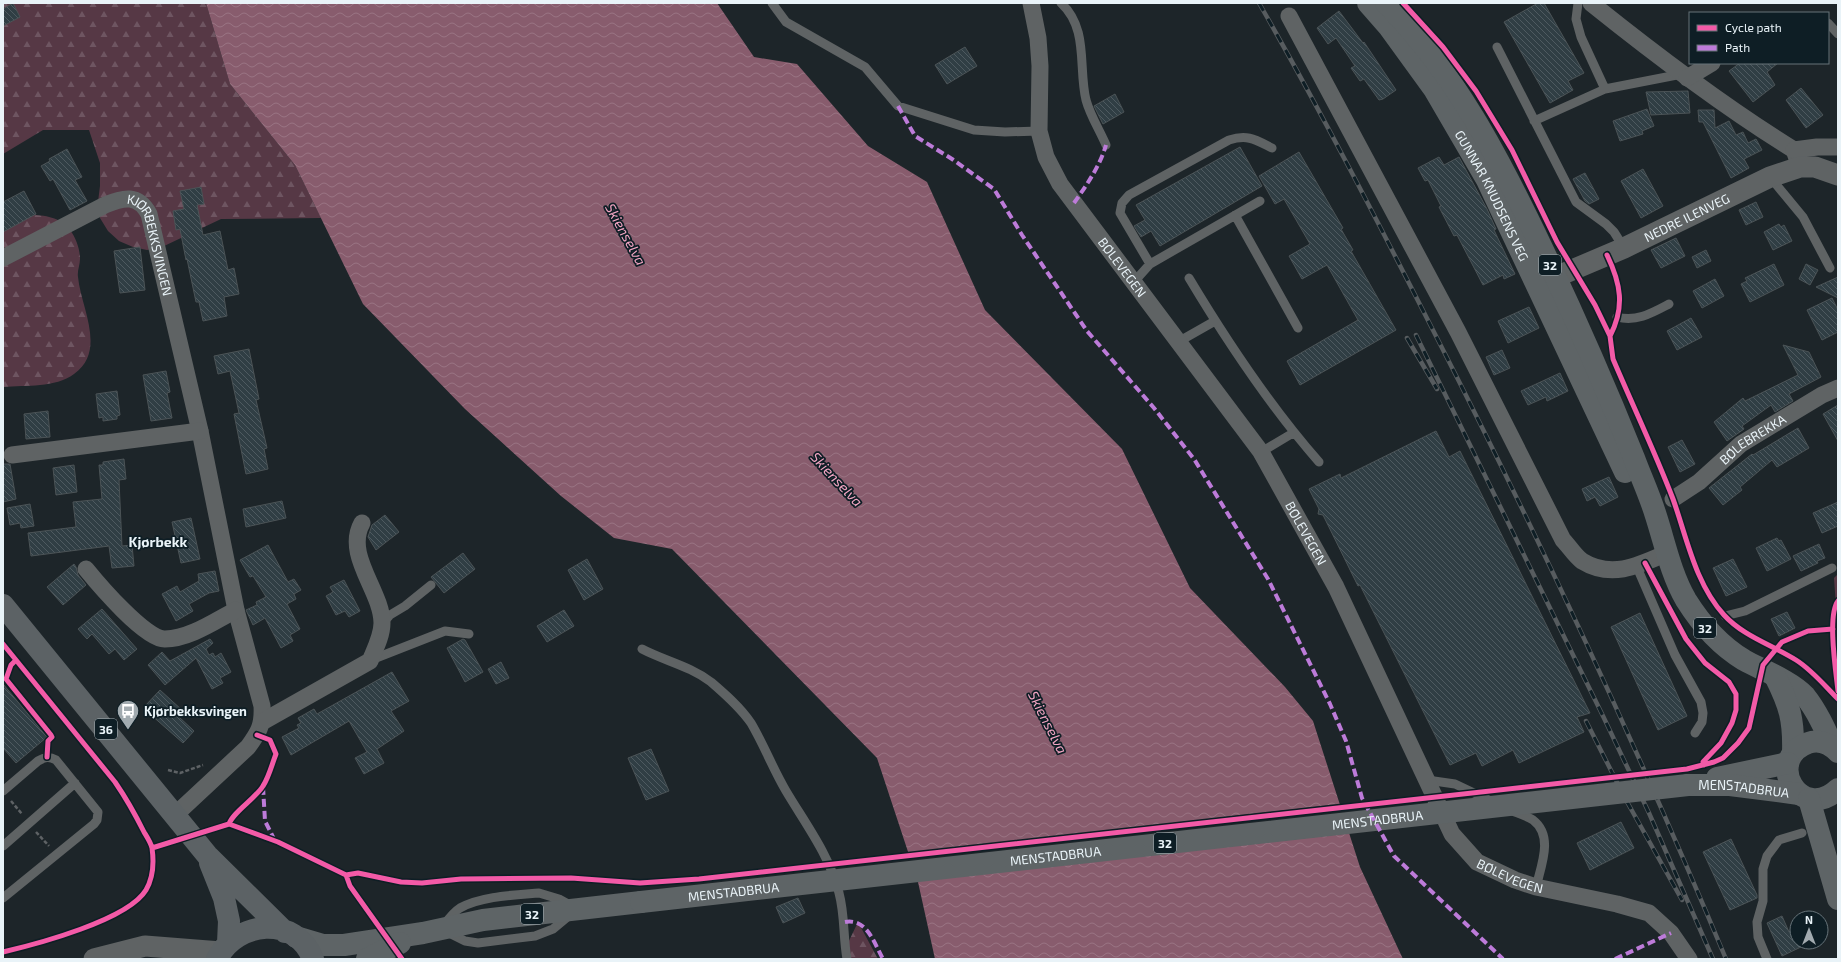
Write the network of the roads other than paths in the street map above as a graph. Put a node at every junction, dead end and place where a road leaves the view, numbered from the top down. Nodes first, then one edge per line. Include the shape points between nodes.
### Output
1 (772, 3) edge
2 (1032, 3) edge
3 (1061, 3) edge
4 (1368, 3) edge
5 (1386, 3) edge
6 (1578, 3) edge
7 (1591, 3) edge
8 (1290, 16) dead end
9 (1829, 24) edge
10 (1838, 34) edge
11 (1497, 47) dead end
12 (1710, 64) edge
13 (1684, 76) junction
14 (1605, 89) junction
15 (1534, 121) junction
16 (1039, 131) junction
17 (1106, 146) dead end
18 (1838, 147) edge
19 (1272, 148) dead end
20 (1797, 159) junction
21 (1838, 175) edge
22 (1770, 177) junction
23 (1260, 201) dead end
24 (1235, 215) junction
25 (1624, 248) junction
26 (3, 258) edge
27 (1150, 264) junction
28 (1830, 268) dead end
29 (1189, 278) dead end
30 (1546, 281) junction
31 (1133, 283) junction
32 (1669, 304) dead end
33 (1617, 317) dead end
34 (1215, 321) junction
35 (1298, 328) dead end
36 (1178, 342) junction
37 (1838, 388) edge
38 (200, 431) junction
39 (1293, 433) junction
40 (1262, 452) junction
41 (12, 455) dead end
42 (1319, 462) dead end
43 (1673, 499) dead end
44 (362, 523) dead end
45 (1667, 553) junction
46 (1636, 565) junction
47 (1832, 568) dead end
48 (86, 569) dead end
49 (431, 585) dead end
50 (3, 605) edge
51 (236, 610) junction
52 (1725, 616) dead end
53 (382, 624) junction
54 (469, 634) dead end
55 (642, 649) dead end
56 (370, 661) junction
57 (1775, 675) junction
58 (262, 722) junction
59 (1695, 734) dead end
60 (1836, 749) edge
61 (1790, 758) junction
62 (1427, 780) junction
63 (75, 783) junction
64 (1688, 785) junction
65 (1838, 789) edge
66 (3, 791) edge
67 (1804, 797) junction
68 (175, 815) junction
69 (1802, 834) dead end
70 (3, 846) edge
71 (207, 854) junction
72 (1536, 887) junction
73 (3, 898) edge
74 (1838, 899) edge
75 (432, 931) junction
76 (291, 935) junction
77 (222, 951) edge
78 (108, 958) edge
79 (314, 959) edge
80 (367, 959) edge
81 (847, 959) edge
82 (1689, 959) edge
83 (1767, 959) edge

1 - 16 lane via 786,22 865,67 898,106 974,130
2 - 16 street, BØLEVEGEN via 1040,66
3 - 17 lane via 1076,23 1081,42 1087,101
4 - 30 main road, GUNNAR KNUDSENS VEG / 32 via 1389,27 1442,102
5 - 30 main road, GUNNAR KNUDSENS VEG / 32 via 1426,49 1480,126 1510,180
6 - 14 lane via 1576,19 1580,37
7 - 13 street
8 - 46 street via 1458,332 1564,540 1581,560 1599,569 1618,571
9 - 10 lane
11 - 15 lane
12 - 13 street
13 - 14 lane
13 - 20 street
14 - 15 lane
15 - 25 lane via 1576,202 1606,224
16 - 31 street, BØLEVEGEN via 1046,157 1060,184
18 - 20 street, NEDRE ILENVEG via 1817,147
19 - 27 lane via 1252,138 1239,137 1229,140 1129,195 1122,203 1120,213
20 - 21 street, NEDRE ILENVEG
20 - 22 street, NEDRE ILENVEG
22 - 25 street, NEDRE ILENVEG
22 - 28 lane via 1803,217
23 - 24 lane
24 - 27 lane
24 - 35 lane
25 - 30 street, NEDRE ILENVEG
26 - 38 street, KJØRBEKKSVINGEN via 121,198 135,200 144,206 149,214
27 - 31 lane
29 - 34 lane
30 - 45 main road, GUNNAR KNUDSENS VEG / 32 via 1647,520
31 - 36 street, BØLEVEGEN
32 - 33 lane via 1637,318 1627,320
34 - 36 lane
34 - 39 lane via 1242,364
36 - 40 street, BØLEVEGEN
37 - 43 street, BØLEBREKKA via 1741,444 1699,482
38 - 41 street
38 - 51 street, KJØRBEKKSVINGEN
39 - 40 lane
39 - 42 lane
40 - 62 street, BØLEVEGEN via 1336,587
44 - 53 street via 359,528 358,552
45 - 46 street
45 - 57 main road, GUNNAR KNUDSENS VEG / 32 via 1684,596 1707,630 1743,659
46 - 59 lane via 1675,655 1701,702 1702,722
47 - 52 lane via 1745,611
48 - 51 street via 134,622 157,638 172,639 191,633
49 - 53 lane via 390,615
50 - 68 highway, 36
51 - 58 street, KJØRBEKKSVINGEN via 262,706
53 - 56 street
54 - 56 lane via 445,631
55 - 81 lane via 695,672 709,681 732,700 750,722 833,874 845,922
56 - 58 street
57 - 60 main road, GUNNAR KNUDSENS VEG / 32 via 1804,695
57 - 61 main road via 1788,702 1794,730
58 - 68 street, KJØRBEKKSVINGEN via 248,747
60 - 61 main road, 32 via 1823,742 1811,742 1801,746
61 - 64 main road, MENSTADBRUA / 32
61 - 67 main road via 1787,774 1791,785
62 - 72 street, BØLEVEGEN via 1452,834 1477,862
62 - 72 lane via 1455,784 1534,820 1544,835 1545,843
63 - 66 lane via 56,760 47,757 38,761
63 - 70 lane
63 - 73 lane via 96,807 97,820
64 - 67 main road, MENSTADBRUA / 32 via 1730,785
64 - 75 main road, MENSTADBRUA / 32, bridge via 576,909 483,920
65 - 67 main road, 32 via 1822,799
67 - 74 main road
68 - 71 highway, 36
69 - 83 lane via 1779,840 1766,856 1763,869 1764,901 1757,922 1758,937
71 - 76 highway, 36
71 - 77 highway, 36 via 224,898 229,921
72 - 82 street, BØLEVEGEN via 1649,913 1671,933
75 - 76 main road, MENSTADBRUA / 32 via 344,945 323,944
75 - 80 main road, MENSTADBRUA / 32
76 - 77 highway via 274,928 249,930 238,935
76 - 79 highway, 36 via 305,945
77 - 78 street via 145,946

